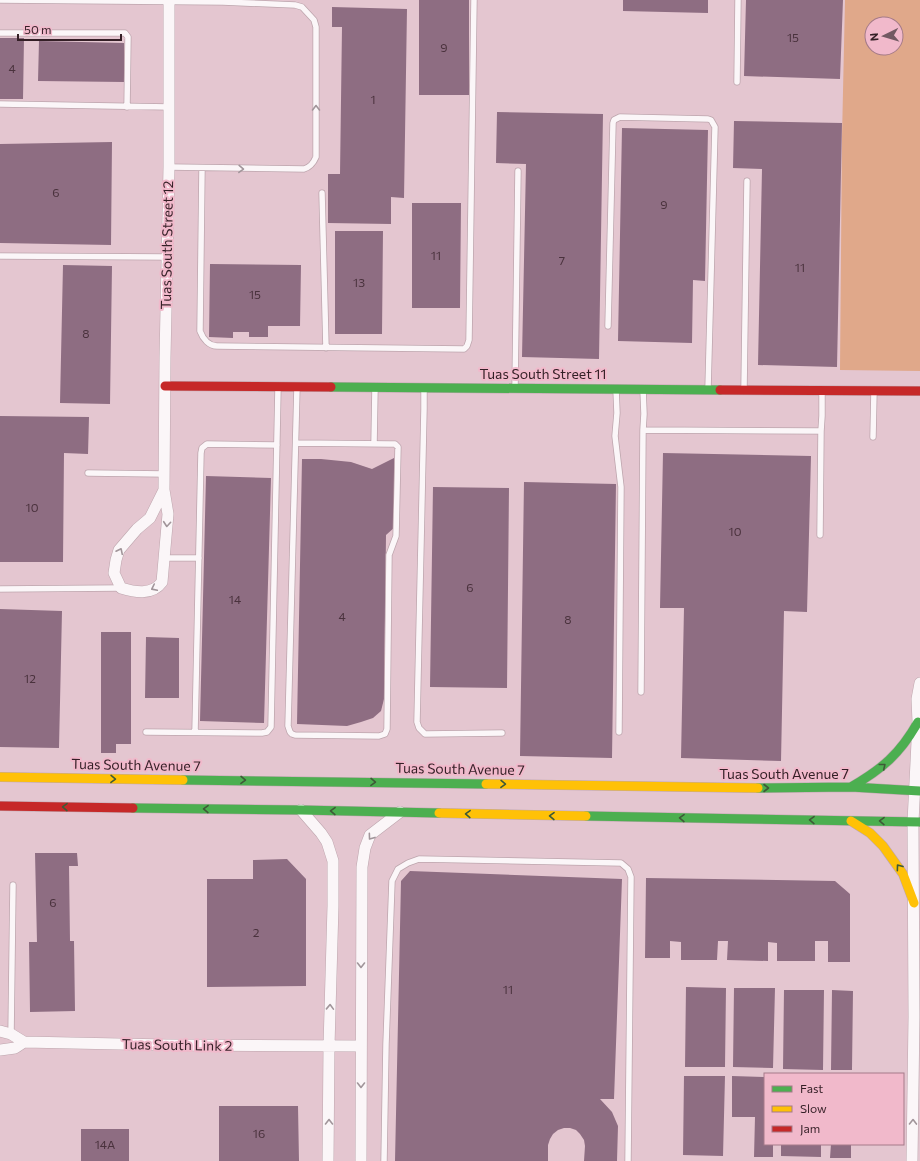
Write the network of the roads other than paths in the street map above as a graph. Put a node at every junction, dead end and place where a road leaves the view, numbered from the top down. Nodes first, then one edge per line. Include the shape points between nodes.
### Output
1 (0, 0) edge
2 (474, 0) edge
3 (738, 0) edge
4 (127, 1) edge
5 (169, 1) edge
6 (210, 1) edge
7 (0, 33) edge
8 (737, 82) dead end
9 (0, 104) edge
10 (127, 106) junction
11 (169, 107) junction
12 (169, 167) junction
13 (202, 168) junction
14 (518, 171) dead end
15 (747, 182) dead end
16 (322, 193) dead end
17 (0, 256) edge
18 (166, 257) junction
19 (608, 326) dead end
20 (326, 348) junction
21 (165, 386) junction
22 (278, 386) junction
23 (297, 386) junction
24 (375, 387) junction
25 (424, 388) junction
26 (515, 388) junction
27 (616, 389) junction
28 (644, 389) junction
29 (708, 390) junction
30 (744, 390) junction
31 (822, 390) junction
32 (874, 391) junction
33 (920, 391) edge
34 (643, 430) junction
35 (821, 432) junction
36 (873, 437) dead end
37 (296, 442) junction
38 (374, 444) junction
39 (277, 445) junction
40 (88, 473) dead end
41 (165, 474) junction
42 (164, 490) junction
43 (820, 535) dead end
44 (164, 558) junction
45 (198, 558) junction
46 (121, 588) junction
47 (0, 589) edge
48 (920, 683) edge
49 (641, 692) dead end
50 (918, 722) junction
51 (146, 732) dead end
52 (195, 732) junction
53 (619, 732) dead end
54 (502, 733) dead end
55 (0, 777) edge
56 (851, 788) junction
57 (918, 791) edge
58 (0, 807) edge
59 (301, 810) junction
60 (400, 812) junction
61 (851, 820) junction
62 (917, 822) edge
63 (13, 885) dead end
64 (914, 903) junction
65 (0, 1031) edge
66 (11, 1034) junction
67 (24, 1042) junction
68 (329, 1046) junction
69 (361, 1046) junction
70 (0, 1050) edge
71 (328, 1161) edge
72 (361, 1161) edge
73 (384, 1161) edge
74 (628, 1161) edge
75 (912, 1161) edge

1 - 4 lane
2 - 20 lane via 467,346 464,349
3 - 8 lane
4 - 5 lane
5 - 6 lane
5 - 11 street, Tuas South Street 12
13 -> 6 lane via 304,169 309,168 316,158 314,20 302,7 295,5
7 - 10 lane via 126,34
9 - 10 lane
10 - 11 lane
11 - 12 street, Tuas South Street 12
12 - 13 lane
12 - 18 street, Tuas South Street 12
13 - 20 lane via 201,334 214,346
14 - 26 lane
15 - 30 lane
16 - 20 lane
17 - 18 lane
18 - 21 street, Tuas South Street 12
19 - 29 lane via 614,120 620,117 711,120 715,127
21 - 22 street, Tuas South Street 11
21 - 41 street, Tuas South Street 12
22 - 23 street, Tuas South Street 11
22 - 39 lane
23 - 24 street, Tuas South Street 11
23 - 37 lane
24 - 25 street, Tuas South Street 11
24 - 38 lane
25 - 26 street, Tuas South Street 11
25 - 54 lane via 418,728 426,734
26 - 27 street, Tuas South Street 11
27 - 28 street, Tuas South Street 11
27 - 53 lane via 615,436 621,488
28 - 29 street, Tuas South Street 11
28 - 34 lane
29 - 30 street, Tuas South Street 11
30 - 31 street, Tuas South Street 11
31 - 32 street, Tuas South Street 11
31 - 35 lane
32 - 33 street, Tuas South Street 11
32 - 36 lane
34 - 35 lane
34 - 49 lane
35 - 43 lane
37 - 38 lane
37 - 38 lane via 288,726 295,735 379,736 385,734 387,729 389,555 396,536 398,447 395,444
39 - 45 lane via 207,444 202,448
39 - 52 lane via 271,727 262,733
40 - 41 lane
41 - 42 street, Tuas South Street 12
42 -> 44 street, Tuas South Street 12 via 168,514
46 -> 42 street, Tuas South Street 12 via 114,573 119,550 136,529 150,518
44 - 45 lane
44 -> 46 street, Tuas South Street 12 via 162,582 159,586 149,591 135,592
45 - 52 lane
46 - 47 lane
48 - 50 street via 917,699
56 -> 50 street via 896,755
50 - 57 street
51 - 52 lane
55 -> 56 street, Tuas South Avenue 7
56 - 57 street, Tuas South Avenue 7
57 - 62 street
59 -> 58 street
60 -> 59 street
68 -> 59 street via 333,861 327,842
61 -> 60 street
60 -> 69 street via 370,835 365,848 362,867
62 -> 61 street
64 -> 61 street via 903,874 883,846
62 - 64 street
63 - 66 lane
75 -> 64 street
65 - 66 street
66 - 67 street
67 - 68 street, Tuas South Link 2
67 - 70 street, Tuas South Link 2 via 15,1048
68 - 69 street, Tuas South Link 2
71 -> 68 street
69 -> 72 street
73 - 74 lane via 392,881 398,869 419,859 621,863 628,869 632,877

